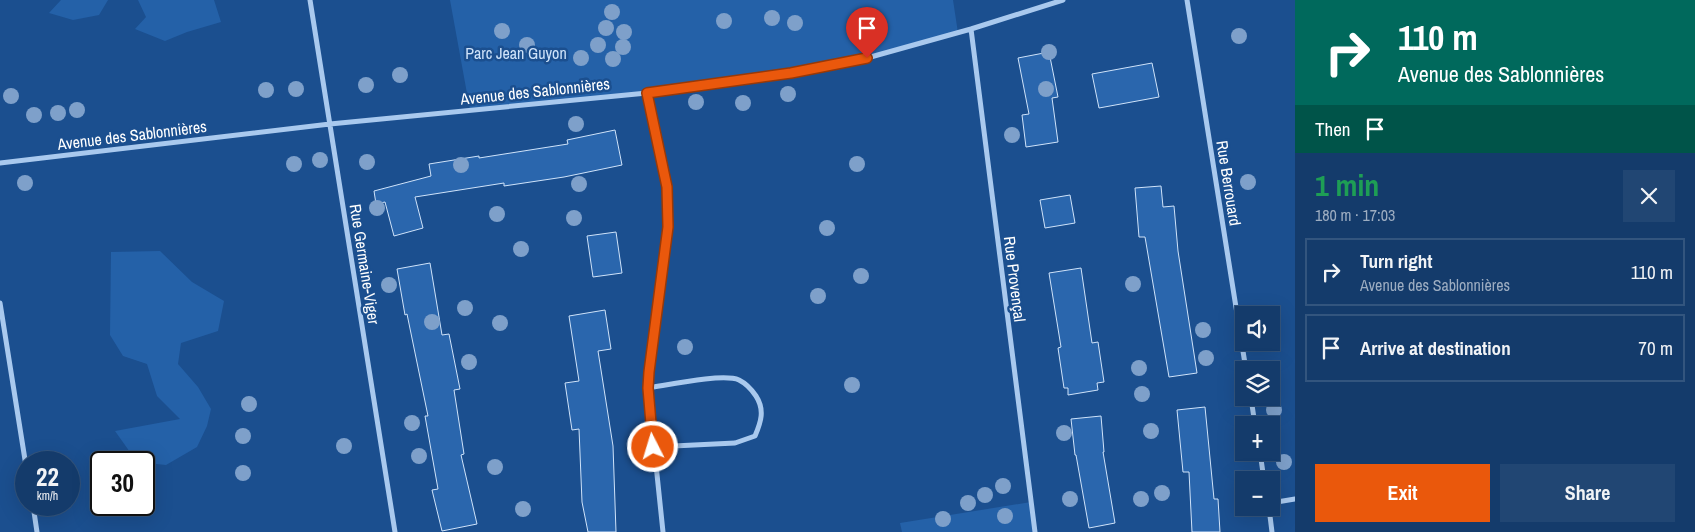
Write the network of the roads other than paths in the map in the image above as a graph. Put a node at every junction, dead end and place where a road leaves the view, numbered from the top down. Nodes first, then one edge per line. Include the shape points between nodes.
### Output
1 (310, 0) edge
2 (1063, 0) edge
3 (1187, 0) edge
4 (971, 30) junction
5 (647, 93) junction
6 (330, 124) junction
7 (0, 163) edge
8 (0, 303) edge
9 (1245, 361) edge
10 (648, 388) junction
11 (653, 447) junction
12 (24, 451) edge
13 (1295, 499) edge
14 (1280, 502) edge
15 (34, 516) edge
16 (1269, 516) edge
17 (37, 532) edge
18 (395, 532) edge
19 (663, 532) edge
20 (1035, 532) edge
21 (1272, 532) edge

1 - 6 street, Rue Germaine-Viger
2 - 4 street, Avenue des Sablonnières
3 - 9 street, Rue Berrouard
4 - 5 street, Avenue des Sablonnières via 800,72
4 - 20 street, Rue Provençal
5 - 6 street, Avenue des Sablonnières
5 - 10 street via 667,187 668,227
6 - 7 street, Avenue des Sablonnières
6 - 18 street, Rue Germaine-Viger
8 - 12 street
10 - 11 street
10 - 11 street via 722,378 739,380 751,388 760,402 762,420 756,436 735,443
11 - 19 street
13 - 14 street
15 - 17 street
16 - 21 street

